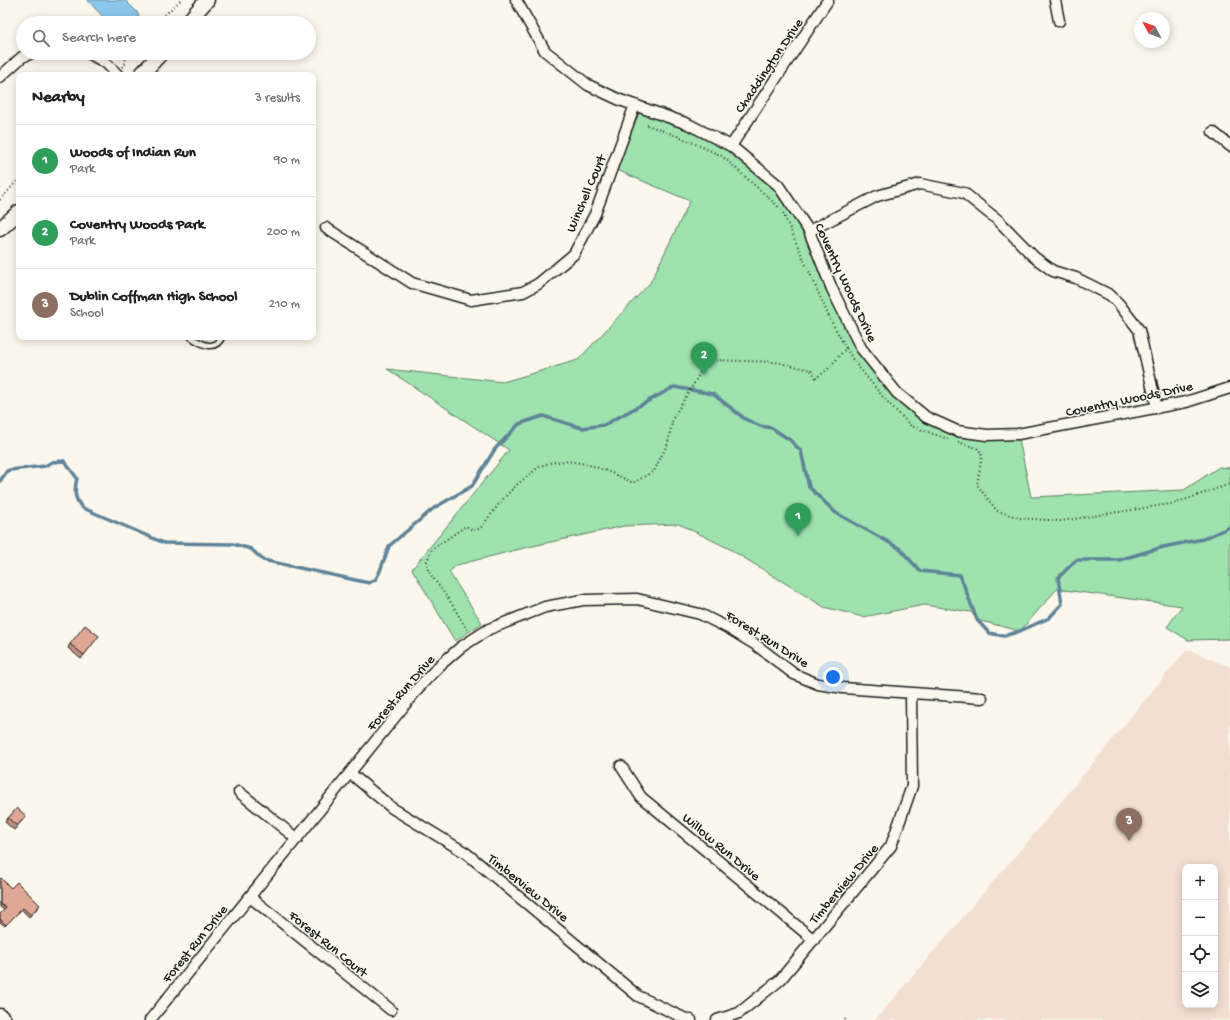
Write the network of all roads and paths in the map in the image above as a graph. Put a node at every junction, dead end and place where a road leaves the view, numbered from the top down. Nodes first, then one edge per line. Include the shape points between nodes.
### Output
1 (181, 0) edge
2 (207, 0) edge
3 (516, 0) edge
4 (828, 0) edge
5 (1055, 0) edge
6 (164, 16) edge
7 (193, 16) edge
8 (1059, 21) dead end
9 (19, 60) edge
10 (101, 60) edge
11 (154, 60) edge
12 (115, 72) edge
13 (144, 72) edge
14 (0, 77) edge
15 (635, 105) junction
16 (647, 125) dead end
17 (1213, 132) dead end
18 (731, 146) junction
19 (1230, 146) edge
20 (16, 182) edge
21 (0, 200) edge
22 (16, 215) edge
23 (326, 228) dead end
24 (0, 229) edge
25 (809, 231) junction
26 (196, 340) edge
27 (221, 340) edge
28 (846, 348) junction
29 (1230, 388) edge
30 (1157, 408) junction
31 (1230, 484) edge
32 (472, 640) junction
33 (911, 694) junction
34 (982, 698) dead end
35 (621, 766) dead end
36 (350, 773) junction
37 (239, 792) dead end
38 (297, 839) junction
39 (250, 897) junction
40 (814, 940) junction
41 (390, 1010) dead end
42 (0, 1016) edge
43 (152, 1019) edge
44 (4, 1020) edge
45 (691, 1020) edge
46 (717, 1020) edge

1 - 6 path
2 - 7 main road
3 - 15 street, Coventry Woods Drive via 546,51 588,85
4 - 18 street, Chaddington Drive
5 - 8 street
9 - 14 street
10 - 12 street
11 - 13 main road
15 - 18 street, Coventry Woods Drive via 688,124
15 - 23 street, Winchell Court via 595,214 574,254 538,284 523,292 471,300 412,283
16 - 28 path via 680,136 722,156 782,211 830,319
17 - 19 street
18 - 25 street, Coventry Woods Drive via 778,185
20 - 21 path
22 - 24 main road
25 - 30 street, Coventry Woods Drive via 832,289 861,348 897,393 926,417 957,431 987,435 1018,434
25 - 30 street via 877,196 920,184 964,193 999,221 1034,257 1053,271 1076,278 1110,296 1119,304 1139,330
26 - 27 lane via 206,346 214,346
28 - 31 path via 882,398 912,426 979,449 982,456 977,485 997,511 1020,518 1061,521 1176,503
28 - 32 path via 827,370 816,378 810,370 775,362 708,360 673,418 668,443 654,471 633,483 589,464 561,462 542,466 513,487 480,530 472,530 466,526 432,549 427,561 428,571 461,617
29 - 30 street, Coventry Woods Drive
32 - 33 street, Forest Run Drive via 489,629 545,607 583,600 637,599 700,614 756,645 794,674 818,684
32 - 36 street, Forest Run Drive via 439,666 420,686
33 - 34 street, Forest Run Drive
33 - 40 street, Timberview Drive via 912,786 891,846
35 - 40 street, Willow Run Drive via 641,797
36 - 38 street, Forest Run Drive
36 - 45 street, Timberview Drive via 392,808 466,854 638,996
37 - 38 street
38 - 39 street, Forest Run Drive
39 - 41 street, Forest Run Court
39 - 43 street, Forest Run Drive
40 - 46 street, Timberview Drive via 780,980 739,1014
42 - 44 main road

